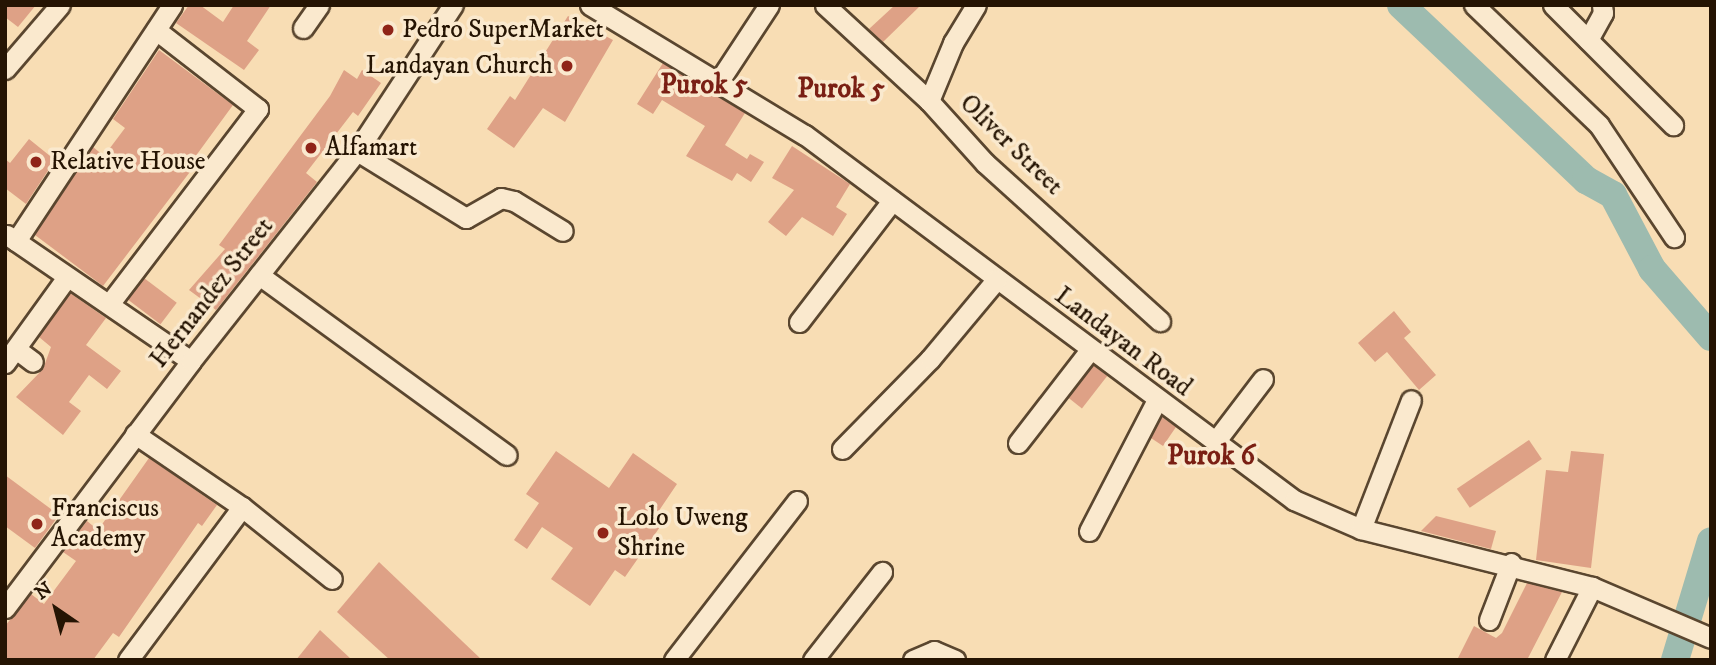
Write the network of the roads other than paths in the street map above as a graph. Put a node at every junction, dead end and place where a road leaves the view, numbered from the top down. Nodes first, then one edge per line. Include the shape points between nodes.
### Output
1 (60, 5) edge
2 (172, 5) edge
3 (319, 5) edge
4 (453, 5) edge
5 (590, 5) edge
6 (769, 5) edge
7 (976, 5) edge
8 (1474, 5) edge
9 (1553, 5) edge
10 (1602, 5) edge
11 (830, 7) edge
12 (616, 11) edge
13 (303, 28) dead end
14 (156, 30) junction
15 (1588, 40) junction
16 (12, 46) edge
17 (5, 69) edge
18 (719, 81) junction
19 (929, 101) junction
20 (1673, 125) dead end
21 (357, 151) junction
22 (892, 201) junction
23 (563, 231) dead end
24 (11, 237) edge
25 (1674, 237) dead end
26 (259, 275) junction
27 (67, 276) junction
28 (996, 280) junction
29 (110, 303) junction
30 (1160, 321) dead end
31 (799, 322) dead end
32 (1090, 351) junction
33 (11, 356) edge
34 (191, 361) junction
35 (33, 362) dead end
36 (1263, 379) dead end
37 (1157, 400) junction
38 (1411, 400) dead end
39 (135, 434) junction
40 (1215, 442) junction
41 (1018, 443) dead end
42 (842, 449) dead end
43 (507, 455) dead end
44 (797, 501) dead end
45 (242, 507) junction
46 (1361, 529) junction
47 (1089, 531) dead end
48 (1511, 563) junction
49 (882, 572) dead end
50 (332, 579) dead end
51 (1592, 587) junction
52 (5, 608) edge
53 (1489, 620) dead end
54 (1703, 634) edge
55 (128, 660) edge
56 (674, 660) edge
57 (813, 660) edge
58 (913, 660) edge
59 (955, 660) edge
60 (1555, 660) edge

1 - 16 street
2 - 14 street
3 - 13 street
4 - 21 street, Hernandez Street
5 - 12 street, Landayan Road
6 - 18 street
7 - 19 street via 953,43
8 - 25 street via 1607,134
9 - 15 street
10 - 15 street via 1604,13
11 - 19 street, Oliver Street
12 - 18 street, Landayan Road
14 - 24 street
14 - 29 street via 258,109
15 - 20 street
16 - 17 street
18 - 22 street, Landayan Road via 805,135
19 - 30 street, Oliver Street via 985,163
21 - 23 street via 466,218 501,198
21 - 26 street, Hernandez Street
22 - 28 street, Landayan Road
22 - 31 street
24 - 27 street
26 - 34 street, Hernandez Street
26 - 43 street
27 - 29 street
27 - 33 street
28 - 32 street, Landayan Road
28 - 42 street via 930,359
29 - 34 street
32 - 37 street, Landayan Road
32 - 41 street
33 - 35 street
34 - 39 street, Hernandez Street
36 - 40 street
37 - 40 street, Landayan Road
37 - 47 street
38 - 46 street
39 - 45 street
39 - 52 street, Hernandez Street
40 - 46 street, Landayan Road via 1294,500
44 - 56 street
45 - 50 street
45 - 55 street
46 - 48 street, Landayan Road
48 - 51 street, Landayan Road
48 - 53 street
49 - 57 street
51 - 54 street, Landayan Road
51 - 60 street
58 - 59 street via 934,651

